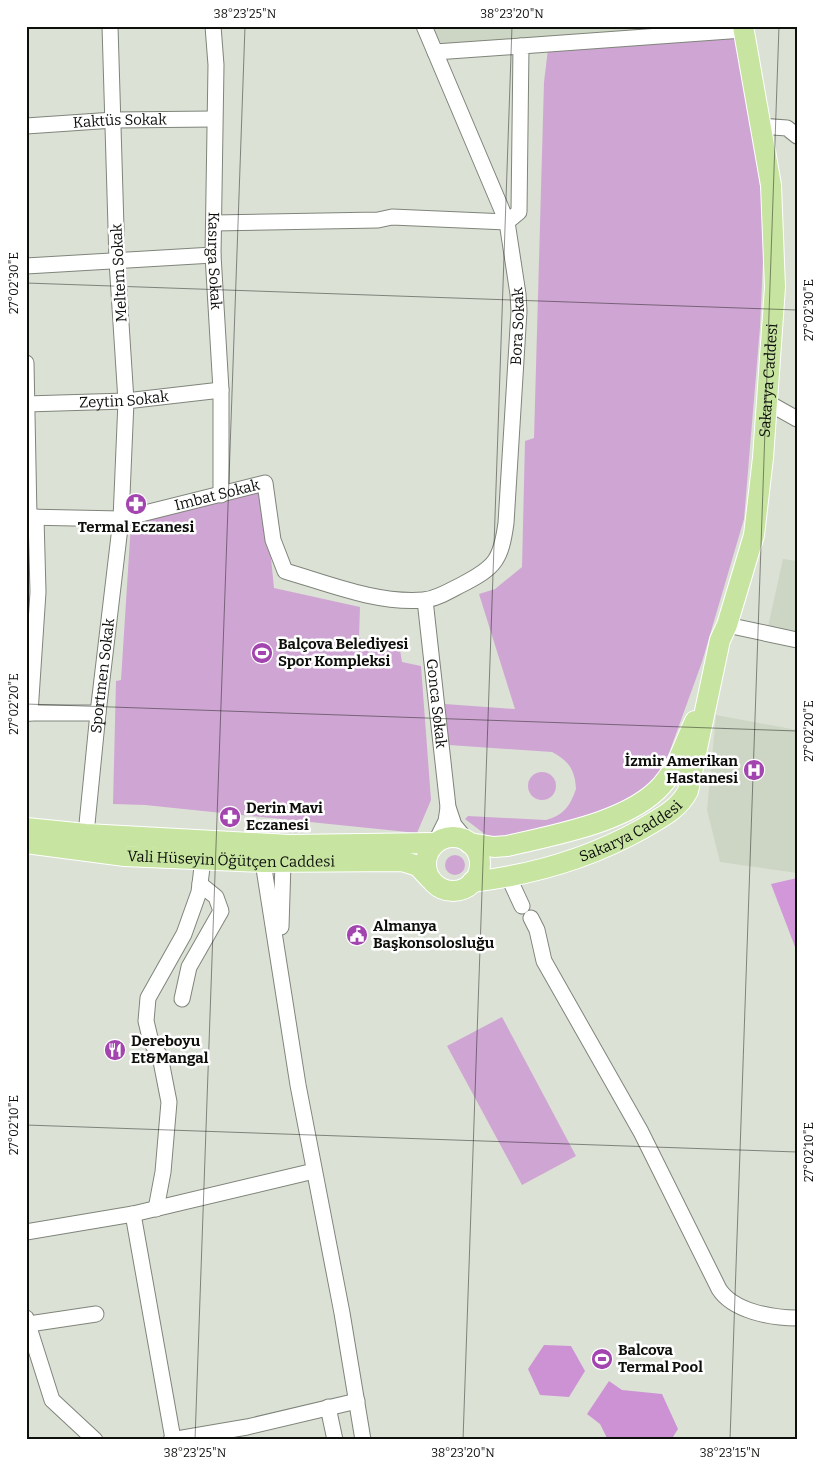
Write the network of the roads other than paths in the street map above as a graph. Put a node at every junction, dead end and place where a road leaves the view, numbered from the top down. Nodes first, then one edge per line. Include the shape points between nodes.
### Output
1 (110, 26) edge
2 (213, 26) edge
3 (424, 26) edge
4 (743, 28) edge
5 (521, 46) junction
6 (436, 52) junction
7 (214, 118) junction
8 (114, 120) junction
9 (26, 126) edge
10 (760, 126) junction
11 (797, 136) edge
12 (214, 222) junction
13 (507, 222) junction
14 (213, 255) junction
15 (117, 261) junction
16 (26, 266) edge
17 (26, 363) edge
18 (221, 390) junction
19 (126, 401) junction
20 (765, 401) junction
21 (27, 404) edge
22 (797, 418) edge
23 (221, 495) junction
24 (30, 517) edge
25 (121, 519) junction
26 (425, 600) junction
27 (727, 625) junction
28 (797, 640) edge
29 (706, 699) junction
30 (28, 713) edge
31 (98, 713) junction
32 (448, 807) junction
33 (26, 828) edge
34 (86, 834) junction
35 (435, 842) junction
36 (469, 843) junction
37 (26, 844) edge
38 (286, 854) junction
39 (203, 859) junction
40 (263, 862) junction
41 (509, 878) junction
42 (430, 879) junction
43 (472, 882) junction
44 (200, 884) junction
45 (280, 964) junction
46 (182, 999) dead end
47 (314, 1171) junction
48 (156, 1210) junction
49 (133, 1214) junction
50 (26, 1232) edge
51 (96, 1314) dead end
52 (797, 1318) edge
53 (27, 1321) edge
54 (357, 1401) junction
55 (328, 1408) junction
56 (180, 1439) edge
57 (95, 1440) edge
58 (335, 1440) edge
59 (363, 1440) edge

1 - 8 street, Meltem Sokak
2 - 7 street, Kasırga Sokak via 216,65
3 - 6 street, Bora Sokak
4 - 5 street
4 - 10 main road, Sakarya Caddesi
5 - 6 street
5 - 13 street via 519,212
6 - 13 street, Bora Sokak
7 - 8 street, Kaktüs Sokak
7 - 12 street, Kasırga Sokak
8 - 9 street, Kaktüs Sokak
8 - 15 street, Meltem Sokak
10 - 11 street via 787,128
10 - 20 main road, Sakarya Caddesi via 771,185 775,287
12 - 13 street via 378,220 392,217
12 - 14 street, Kasırga Sokak
13 - 26 street, Bora Sokak via 519,311 503,544 500,556 490,568
14 - 15 street
14 - 18 street, Kasırga Sokak
15 - 16 street
15 - 19 street, Meltem Sokak
17 - 21 street
18 - 19 street, Zeytin Sokak
18 - 23 street, Kasırga Sokak
19 - 21 street, Zeytin Sokak
19 - 25 street, Meltem Sokak
20 - 22 street
20 - 27 main road, Sakarya Caddesi via 763,458 754,534
21 - 24 street
23 - 25 street, Imbat Sokak
23 - 26 street, Imbat Sokak via 265,483 273,540 286,571 375,596
24 - 25 street, Imbat Sokak
24 - 30 street via 38,592
25 - 31 street, Sportmen Sokak
26 - 32 street, Gonca Sokak
27 - 28 street
27 - 29 main road, Sakarya Caddesi via 720,640
29 - 36 main road, Sakarya Caddesi via 675,766 663,784 633,808 507,846
29 - 41 main road, Sakarya Caddesi via 692,778 686,796 675,808 588,855
30 - 31 street
31 - 34 street, Sportmen Sokak
32 - 35 street via 446,821
32 - 36 street via 454,825
33 - 34 main road, Vali Hüseyin Öğütçen Caddesi
34 - 38 main road, Vali Hüseyin Öğütçen Caddesi
35 - 36 main road via 452,837
35 - 38 main road, Vali Hüseyin Öğütçen Caddesi
35 - 42 main road via 427,855
36 - 43 main road via 478,853 479,861 479,870
37 - 39 main road, Vali Hüseyin Öğütçen Caddesi via 125,856
38 - 40 main road
38 - 42 main road, Vali Hüseyin Öğütçen Caddesi via 402,861 418,866
38 - 45 street
39 - 40 main road, Vali Hüseyin Öğütçen Caddesi
39 - 44 street
40 - 45 street
41 - 43 main road, Sakarya Caddesi
41 - 52 street via 537,930 544,961 642,1132 719,1289 725,1298 747,1309
42 - 43 main road via 447,890 459,890
44 - 46 street via 216,897 222,911 190,967
44 - 48 street via 184,934 148,998 146,1021 151,1042 160,1056 169,1102
45 - 47 street
47 - 48 street
47 - 54 street
48 - 49 street
49 - 50 street
49 - 56 street
51 - 53 street
53 - 57 street via 52,1400
54 - 55 street
54 - 59 street
55 - 56 street
55 - 58 street

